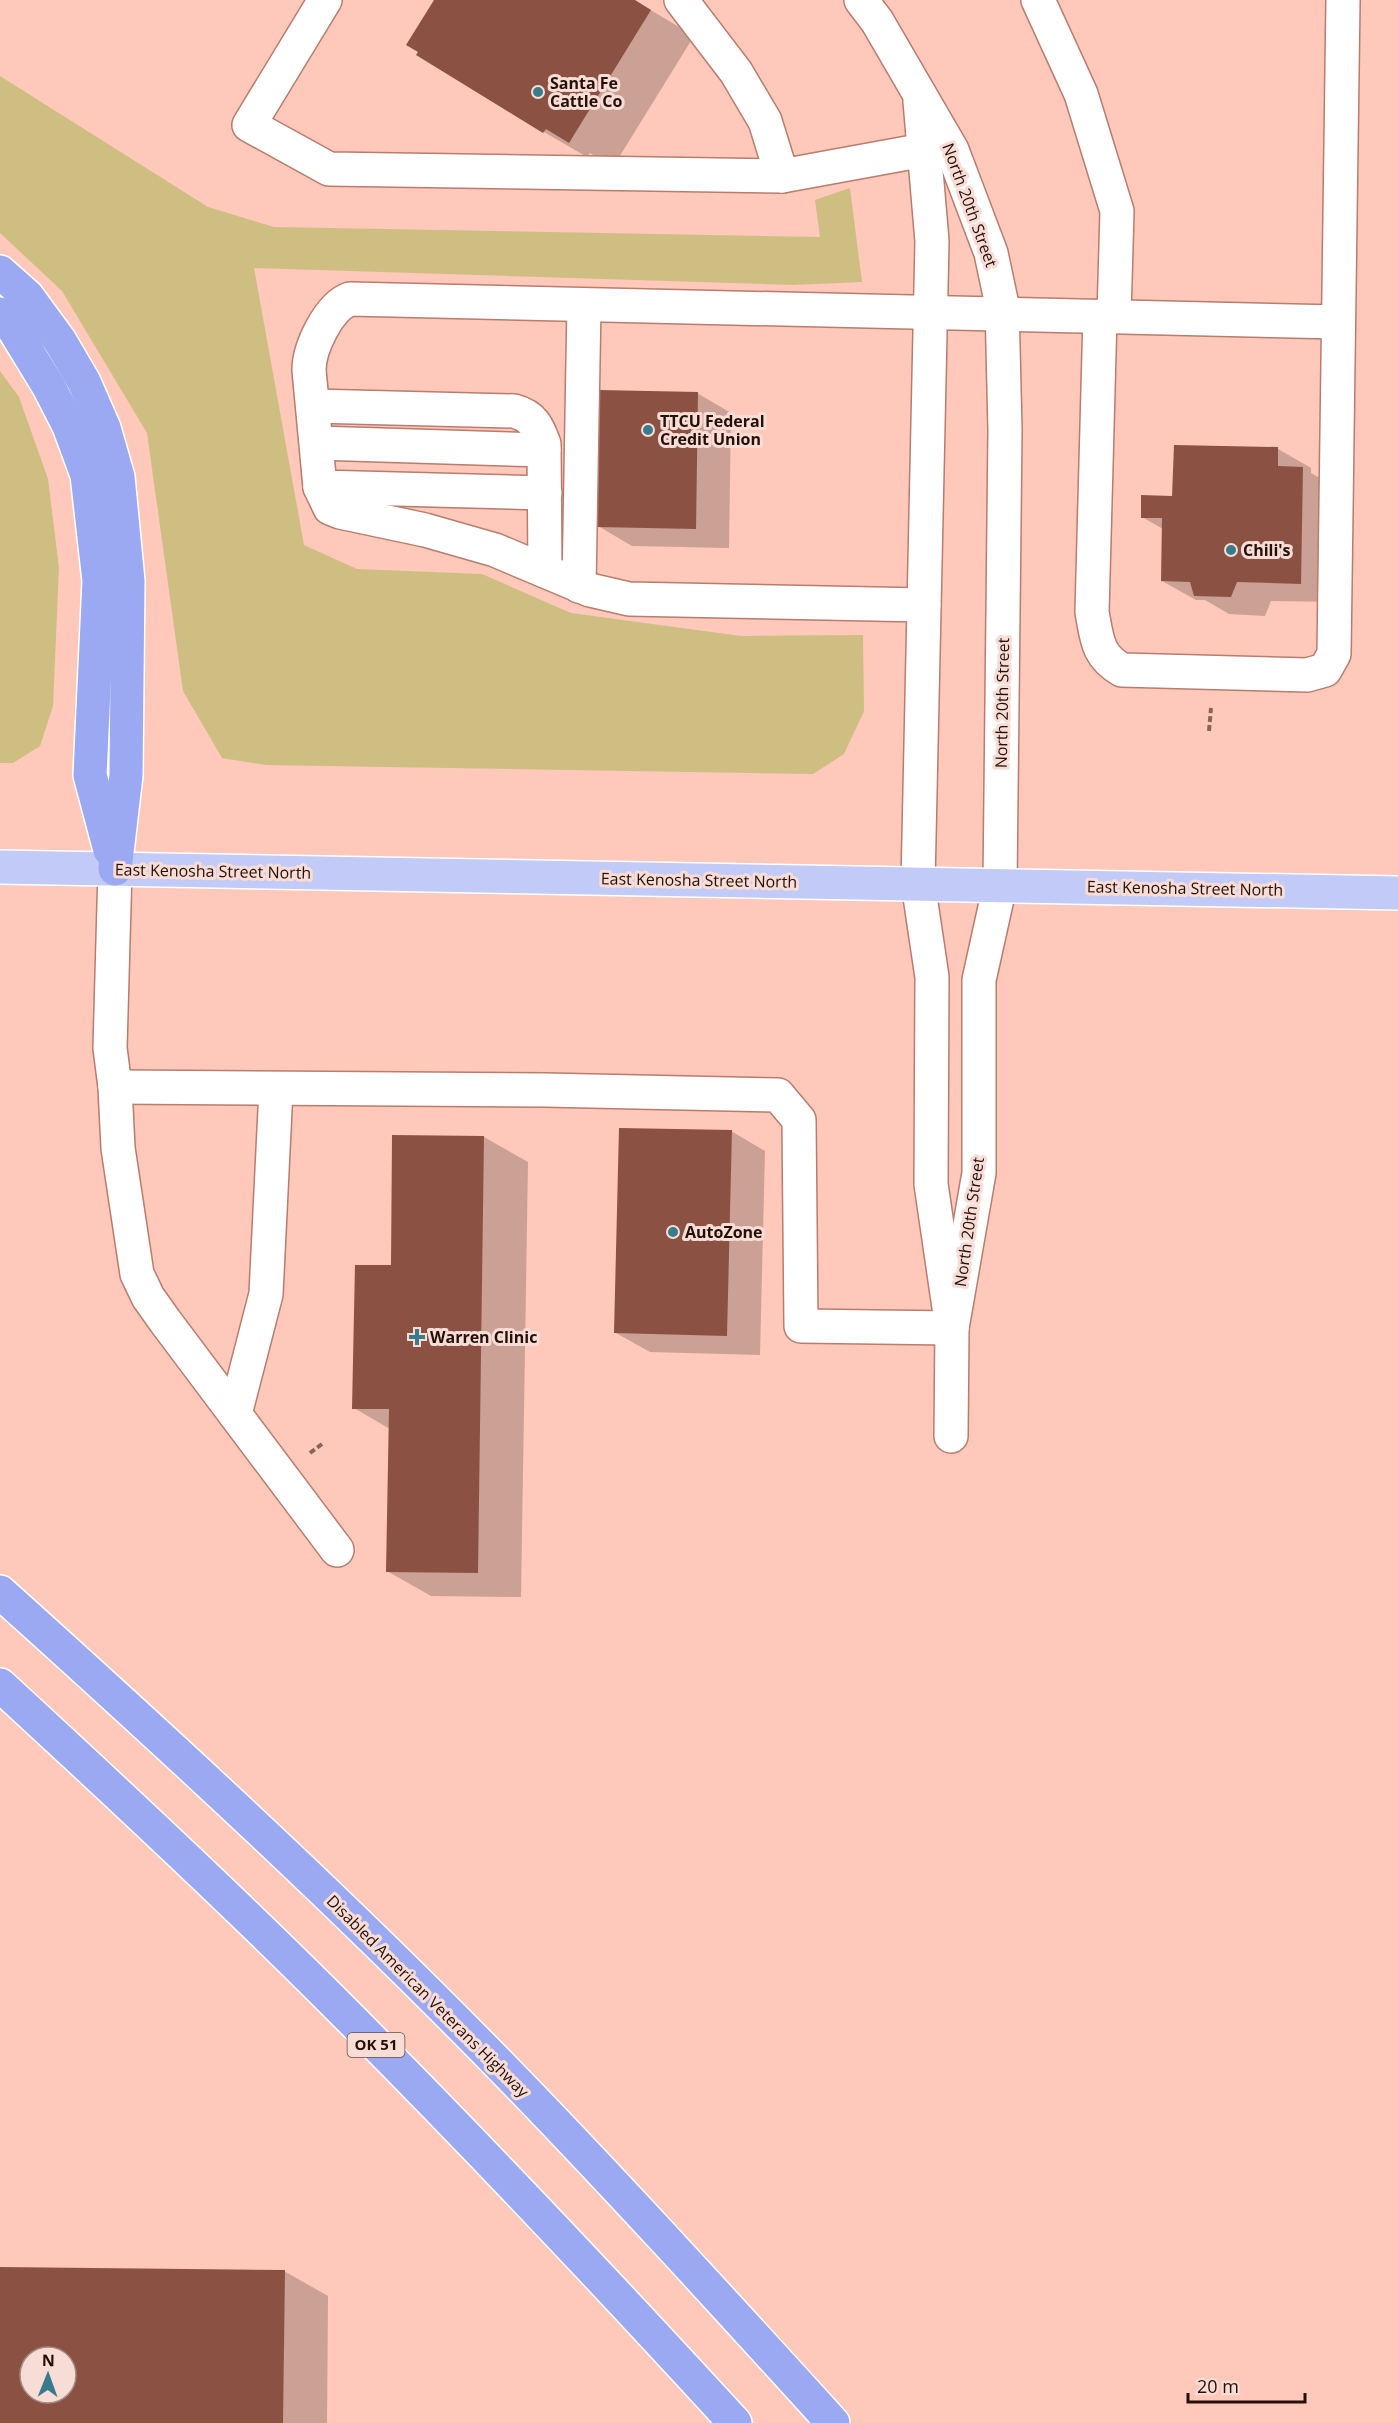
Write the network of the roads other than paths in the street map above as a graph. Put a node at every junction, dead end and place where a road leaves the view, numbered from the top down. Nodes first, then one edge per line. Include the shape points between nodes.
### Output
1 (325, 0) edge
2 (681, 0) edge
3 (861, 0) edge
4 (1038, 0) edge
5 (1343, 0) edge
6 (920, 91) junction
7 (924, 150) junction
8 (782, 176) junction
9 (0, 272) edge
10 (584, 305) junction
11 (929, 313) junction
12 (0, 314) edge
13 (1003, 314) junction
14 (1107, 316) junction
15 (1338, 322) junction
16 (319, 455) junction
17 (543, 471) junction
18 (544, 571) junction
19 (579, 586) junction
20 (924, 605) junction
21 (0, 867) edge
22 (115, 869) junction
23 (918, 883) junction
24 (1000, 885) junction
25 (1398, 892) edge
26 (115, 1087) junction
27 (276, 1089) junction
28 (952, 1328) junction
29 (235, 1414) junction
30 (951, 1436) dead end
31 (337, 1550) dead end
32 (0, 1592) edge
33 (0, 1685) edge
34 (735, 2423) edge
35 (833, 2423) edge

1 - 8 street via 249,124 329,169
2 - 8 street via 736,72 765,121
3 - 6 street, North 20th Street
4 - 14 street via 1081,94 1117,211
5 - 15 street
6 - 7 street, North 20th Street
6 - 13 street, North 20th Street via 952,150 972,200 991,254
7 - 8 street
7 - 11 street, North 20th Street via 932,241
9 - 22 highway via 27,296 78,372 104,428 118,477 128,581 126,775
10 - 11 street
10 - 16 street via 342,301 311,352 309,370
10 - 19 street
11 - 13 street
11 - 20 street, North 20th Street
12 - 22 highway via 10,323 49,387 87,475 99,580 90,774
13 - 14 street
13 - 24 street, North 20th Street
14 - 15 street
14 - 15 street via 1092,612 1098,642 1108,663 1122,670 1307,675 1325,670 1334,654
16 - 17 street
16 - 17 street
16 - 17 street via 514,411 524,413
16 - 18 street via 357,517 425,530 495,550
17 - 18 street
18 - 19 street
19 - 20 street via 629,599
20 - 23 street, North 20th Street
21 - 22 main road, East Kenosha Street North
22 - 23 main road, East Kenosha Street North
22 - 26 street via 110,1048
23 - 24 main road, East Kenosha Street North
23 - 28 street, North 20th Street via 932,977 931,1184
24 - 25 main road, East Kenosha Street North
24 - 28 street, North 20th Street via 979,980 979,1173
26 - 27 street
26 - 29 street via 118,1148 137,1274 154,1305
27 - 28 street via 778,1095 800,1120 801,1326
27 - 29 street via 266,1293
28 - 30 street, North 20th Street
29 - 31 street
32 - 35 highway, Disabled American Veterans Highway via 388,1954 526,2093
33 - 34 highway, OK 51 via 329,1997 469,2139

